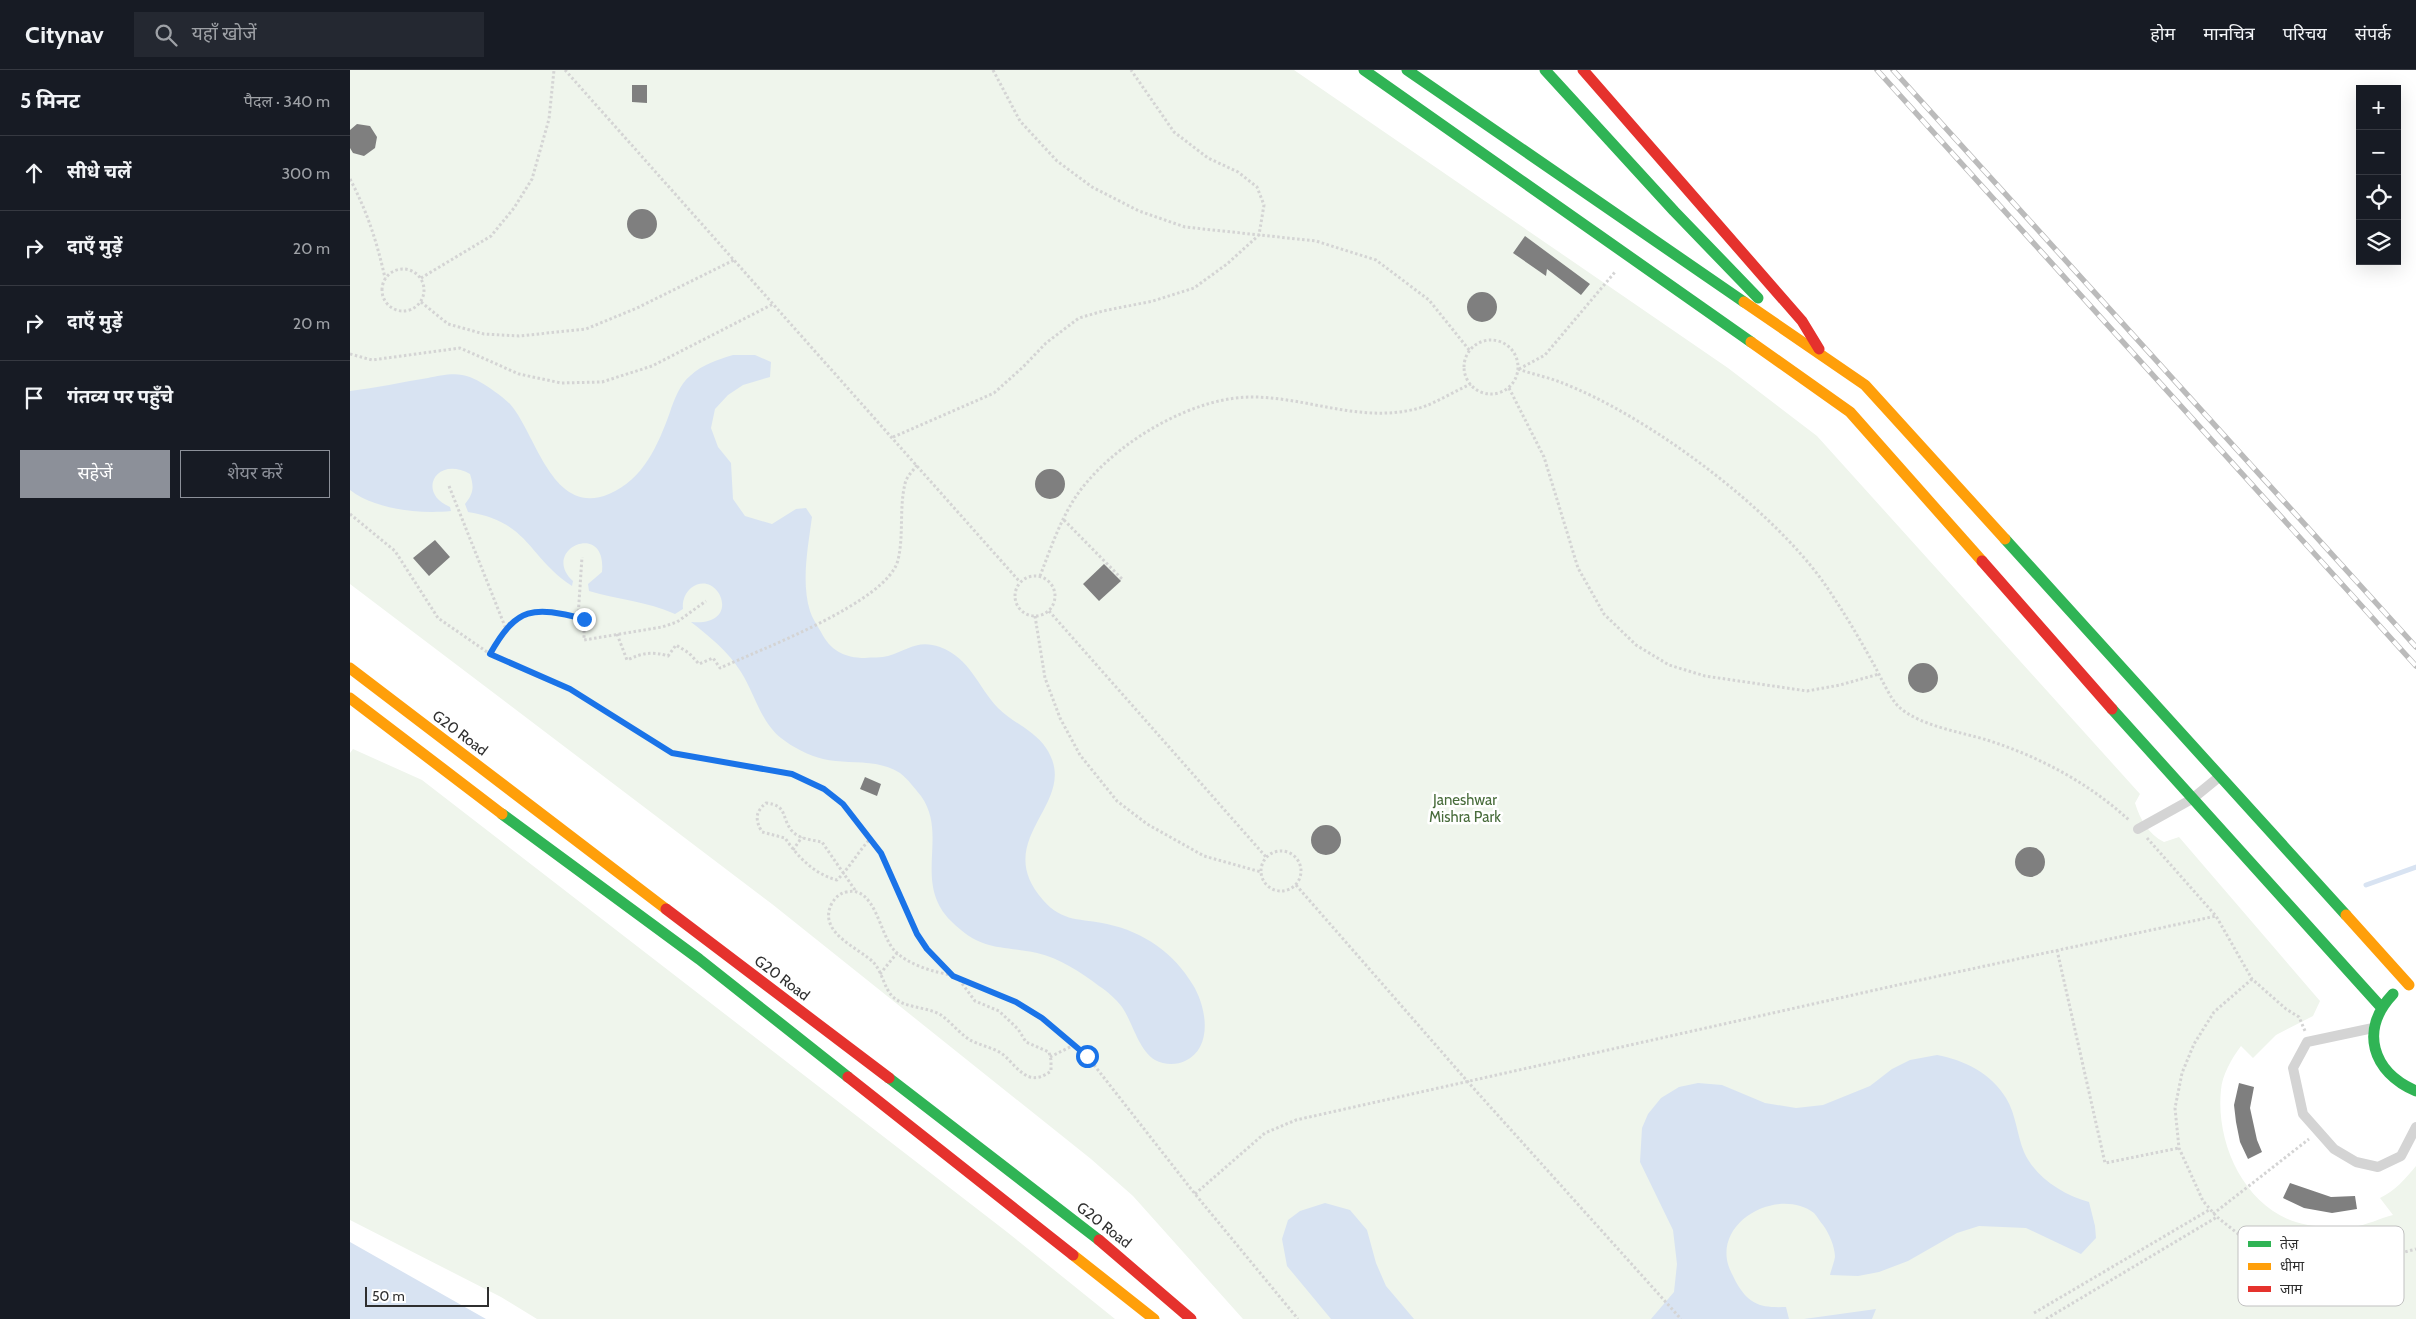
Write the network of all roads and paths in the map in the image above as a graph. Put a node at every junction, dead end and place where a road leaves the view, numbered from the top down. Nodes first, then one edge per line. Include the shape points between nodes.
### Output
1 (554, 70) edge
2 (565, 70) edge
3 (993, 70) edge
4 (1131, 70) edge
5 (1364, 70) edge
6 (1407, 70) edge
7 (1545, 70) edge
8 (1583, 70) edge
9 (350, 179) edge
10 (1259, 236) junction
11 (1628, 256) junction
12 (734, 260) junction
13 (385, 278) junction
14 (421, 278) junction
15 (421, 302) junction
16 (773, 304) junction
17 (1780, 345) junction
18 (1470, 351) junction
19 (350, 354) edge
20 (1518, 369) junction
21 (1815, 370) junction
22 (1471, 384) junction
23 (1509, 388) junction
24 (893, 437) junction
25 (917, 465) junction
26 (449, 486) dead end
27 (350, 514) edge
28 (1064, 520) junction
29 (582, 557) dead end
30 (1040, 576) junction
31 (1123, 580) dead end
32 (1020, 582) junction
33 (706, 601) dead end
34 (1049, 611) junction
35 (1035, 616) junction
36 (578, 617) junction
37 (506, 629) junction
38 (618, 634) junction
39 (490, 654) junction
40 (350, 668) edge
41 (1879, 674) junction
42 (350, 698) edge
43 (2220, 776) junction
44 (2192, 799) junction
45 (2138, 829) junction
46 (802, 837) junction
47 (870, 839) junction
48 (793, 850) junction
49 (1266, 857) junction
50 (844, 872) junction
51 (1261, 872) junction
52 (1296, 885) junction
53 (855, 890) junction
54 (2216, 916) junction
55 (2057, 950) junction
56 (897, 953) junction
57 (880, 974) junction
58 (953, 976) junction
59 (957, 977) junction
60 (2252, 979) junction
61 (2412, 984) edge
62 (2381, 1007) junction
63 (2374, 1028) junction
64 (2307, 1042) junction
65 (1074, 1045) junction
66 (1050, 1057) junction
67 (1468, 1082) junction
68 (2416, 1091) edge
69 (2416, 1127) edge
70 (2317, 1132) junction
71 (2179, 1148) junction
72 (1195, 1194) junction
73 (2209, 1210) junction
74 (2213, 1214) junction
75 (2217, 1217) junction
76 (2238, 1234) edge
77 (1123, 1276) junction
78 (2034, 1312) dead end
79 (1154, 1319) edge
80 (1191, 1319) edge
81 (1298, 1319) edge
82 (1681, 1319) edge
83 (2046, 1319) edge

1 - 14 path via 549,119 532,179 514,208 492,236
2 - 12 path
3 - 10 path via 1020,121 1057,161 1092,187 1140,211 1185,227
4 - 10 path via 1174,132 1208,158 1238,172 1257,188 1264,205
5 - 11 street
6 - 17 street
7 - 17 street via 1763,303
8 - 21 street via 1802,321 1814,339
9 - 13 path via 374,232
10 - 18 path via 1316,241 1376,260 1429,300
10 - 24 path via 1194,288 1079,318 1046,343 994,393
11 - 17 street
11 - 20 path via 1545,355
12 - 15 path via 586,329 519,336 484,334 448,324
12 - 16 path
13 - 14 path via 391,272 407,269
13 - 15 path via 382,294 391,308 407,311
14 - 15 path via 424,286
16 - 19 path via 652,366 602,382 561,384 519,374 460,348 372,360
16 - 24 path
17 - 21 street
17 - 21 street
18 - 20 path via 1483,341 1504,343 1512,349
18 - 22 path via 1464,365
20 - 23 path via 1516,380
20 - 41 path via 1560,382 1629,415 1699,463 1772,522 1823,582
21 - 43 street via 1865,386
21 - 44 street
22 - 23 path via 1489,394
22 - 28 path via 1423,406 1381,414 1254,397 1206,403 1125,445 1086,482
23 - 41 path via 1544,457 1578,568 1604,614 1636,645 1669,665 1705,676 1807,691
24 - 25 path
25 - 32 path
25 - 38 path via 905,482 898,562 877,590 822,622 720,668 713,658 699,664 676,645 668,656 642,653 627,660
26 - 37 path
27 - 39 path via 395,551 438,618
28 - 30 path
28 - 31 path
29 - 36 path
30 - 32 path
30 - 34 path via 1055,591
32 - 35 path via 1016,589 1017,604 1021,610
33 - 38 path via 677,622
34 - 35 path
34 - 49 path
35 - 51 path via 1045,678 1060,718 1080,755 1117,801 1147,824 1204,856
36 - 37 path via 545,610 529,612
36 - 38 path via 584,619 584,640
37 - 39 path
39 - 47 path via 570,689 672,753 792,774 824,789 843,804
40 - 77 street, G20 Road via 1042,1195
41 - 45 path via 1898,707 1935,725 2029,755 2110,803
42 - 77 street, G20 Road via 478,797
43 - 44 lane
43 - 61 street
44 - 45 lane
44 - 62 street
45 - 54 path
46 - 48 path
46 - 48 path via 792,831 783,811 774,804 766,804 758,810 757,824 762,832 785,838
46 - 50 path via 822,842
47 - 50 path
47 - 58 path via 881,853 917,934
48 - 50 path via 828,878 837,880
49 - 51 path
49 - 52 path via 1280,851 1295,856 1301,870
50 - 53 path
51 - 52 path via 1268,886 1274,890 1290,889
52 - 67 path
53 - 56 path via 869,901 887,942
53 - 57 path via 839,894 831,905 830,918 836,933 874,963
54 - 55 path
54 - 60 path
55 - 67 path
55 - 71 path via 2106,1163
56 - 57 path
56 - 58 path via 935,973
57 - 66 path via 891,995 899,1001 942,1016 963,1035 1001,1053 1027,1076 1044,1077 1050,1071
58 - 59 path
59 - 65 path via 1016,1002 1042,1018
59 - 66 path via 975,1001 999,1011 1026,1042 1048,1052
60 - 64 path via 2286,1009 2299,1016
60 - 71 path via 2214,1012 2194,1044 2182,1073 2175,1108
61 - 62 street via 2398,990
62 - 63 street
63 - 64 lane
63 - 68 street via 2373,1047 2385,1072
64 - 70 lane via 2293,1068 2303,1114
65 - 66 path
65 - 72 path via 1126,1104
67 - 72 path via 1288,1124 1265,1133
67 - 82 path
69 - 70 lane via 2401,1156 2378,1167 2356,1162 2334,1149
70 - 74 path
71 - 73 path
72 - 81 path
73 - 74 path
73 - 78 path
74 - 75 path
75 - 76 path
75 - 83 path
77 - 79 street, G20 Road
77 - 80 street, G20 Road

